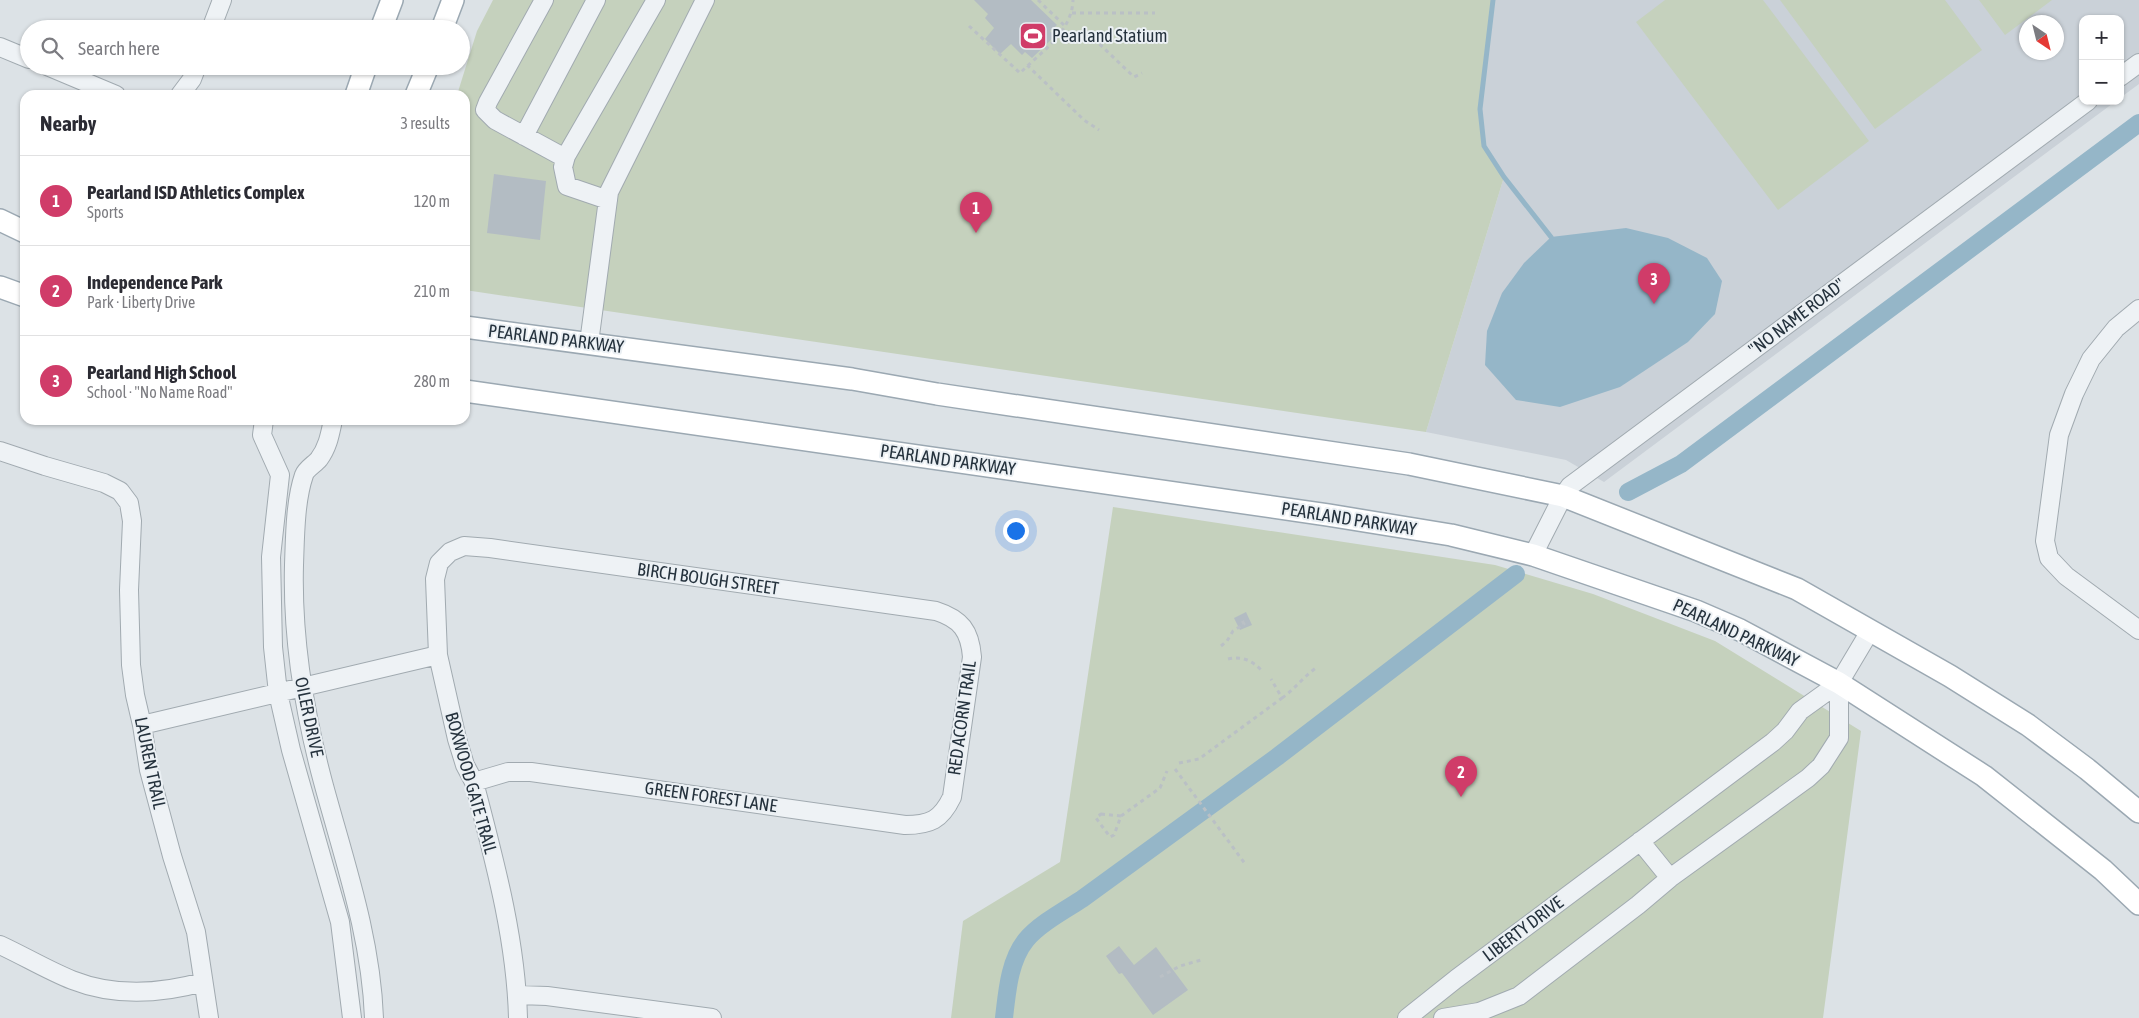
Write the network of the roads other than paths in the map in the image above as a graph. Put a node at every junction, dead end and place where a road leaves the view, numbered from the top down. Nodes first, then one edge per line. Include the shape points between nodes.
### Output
1 (222, 0) edge
2 (392, 0) edge
3 (453, 0) edge
4 (544, 0) edge
5 (596, 0) edge
6 (656, 0) edge
7 (700, 2) edge
8 (214, 20) edge
9 (384, 20) edge
10 (445, 20) edge
11 (0, 47) edge
12 (20, 55) edge
13 (2139, 63) edge
14 (2124, 74) edge
15 (68, 75) edge
16 (363, 75) edge
17 (424, 75) edge
18 (195, 80) edge
19 (104, 90) edge
20 (185, 90) edge
21 (358, 90) edge
22 (418, 90) edge
23 (2083, 105) edge
24 (524, 136) junction
25 (565, 158) junction
26 (608, 200) junction
27 (0, 220) edge
28 (20, 230) edge
29 (0, 286) edge
30 (20, 294) edge
31 (2139, 309) edge
32 (470, 328) edge
33 (589, 343) junction
34 (470, 392) edge
35 (263, 425) edge
36 (332, 425) edge
37 (0, 451) edge
38 (1563, 496) junction
39 (450, 552) joint
40 (1533, 556) junction
41 (962, 626) joint
42 (1870, 630) junction
43 (2139, 630) edge
44 (438, 655) junction
45 (1839, 683) junction
46 (302, 687) junction
47 (278, 693) junction
48 (142, 724) junction
49 (474, 782) junction
50 (945, 811) joint
51 (2139, 812) edge
52 (1640, 841) junction
53 (1670, 878) junction
54 (2139, 904) edge
55 (0, 945) edge
56 (203, 982) junction
57 (518, 995) junction
58 (209, 1018) edge
59 (352, 1018) edge
60 (374, 1018) edge
61 (518, 1018) edge
62 (712, 1018) edge
63 (1407, 1018) edge
64 (1443, 1018) edge

1 - 8 street
2 - 9 main road
3 - 10 main road
4 - 24 street via 485,110 495,120
5 - 24 street
6 - 25 street
7 - 26 street
11 - 12 street
13 - 14 street
15 - 19 street
16 - 21 main road
17 - 22 main road
18 - 20 street
23 - 38 street, "NO NAME ROAD" via 1570,486
24 - 25 street
25 - 26 street via 563,167 567,186
26 - 33 street
27 - 28 main road
29 - 30 main road
31 - 43 street via 2116,328 2091,359 2074,394 2059,435 2045,541 2049,558 2066,576
32 - 33 main road, PEARLAND PARKWAY
33 - 38 main road, PEARLAND PARKWAY via 852,379 1410,464
34 - 40 main road, PEARLAND PARKWAY via 1328,514 1451,535
35 - 47 street, OILER DRIVE via 262,435 280,475 271,557 273,647
36 - 46 street, OILER DRIVE via 329,440 319,459 304,473 297,518 294,601
37 - 48 street, LAUREN TRAIL via 104,483 120,491 129,504 132,521 129,590 131,665
38 - 40 street, "NO NAME ROAD"
38 - 42 main road, PEARLAND PARKWAY via 1797,588
39 - 41 street, BIRCH BOUGH STREET via 464,546 490,548 936,611 949,615
39 - 44 street, BOXWOOD GATE TRAIL via 438,563 435,579
40 - 45 main road, PEARLAND PARKWAY via 1696,611 1740,630
41 - 50 street, RED ACORN TRAIL via 971,641 972,657 952,797
42 - 45 street
42 - 51 main road, PEARLAND PARKWAY via 2028,726
44 - 46 street
44 - 49 street, BOXWOOD GATE TRAIL via 457,739
45 - 52 street, LIBERTY DRIVE via 1800,711 1785,731 1759,753
45 - 53 street via 1839,738 1821,766
45 - 54 main road, PEARLAND PARKWAY via 1984,776 2103,870
46 - 47 street
46 - 60 street, OILER DRIVE via 323,782 360,914
47 - 48 street
47 - 59 street, OILER DRIVE via 293,758 340,922
48 - 56 street, LAUREN TRAIL via 151,778 196,932
49 - 50 street, GREEN FOREST LANE via 508,772 531,772 905,825 921,825 935,820
49 - 57 street, BOXWOOD GATE TRAIL via 506,916
52 - 53 street
52 - 63 street, LIBERTY DRIVE
53 - 64 street via 1519,996 1479,1012
55 - 56 street via 72,980 100,988 151,992 176,990
56 - 58 street, LAUREN TRAIL
57 - 61 street, BOXWOOD GATE TRAIL
57 - 62 street

